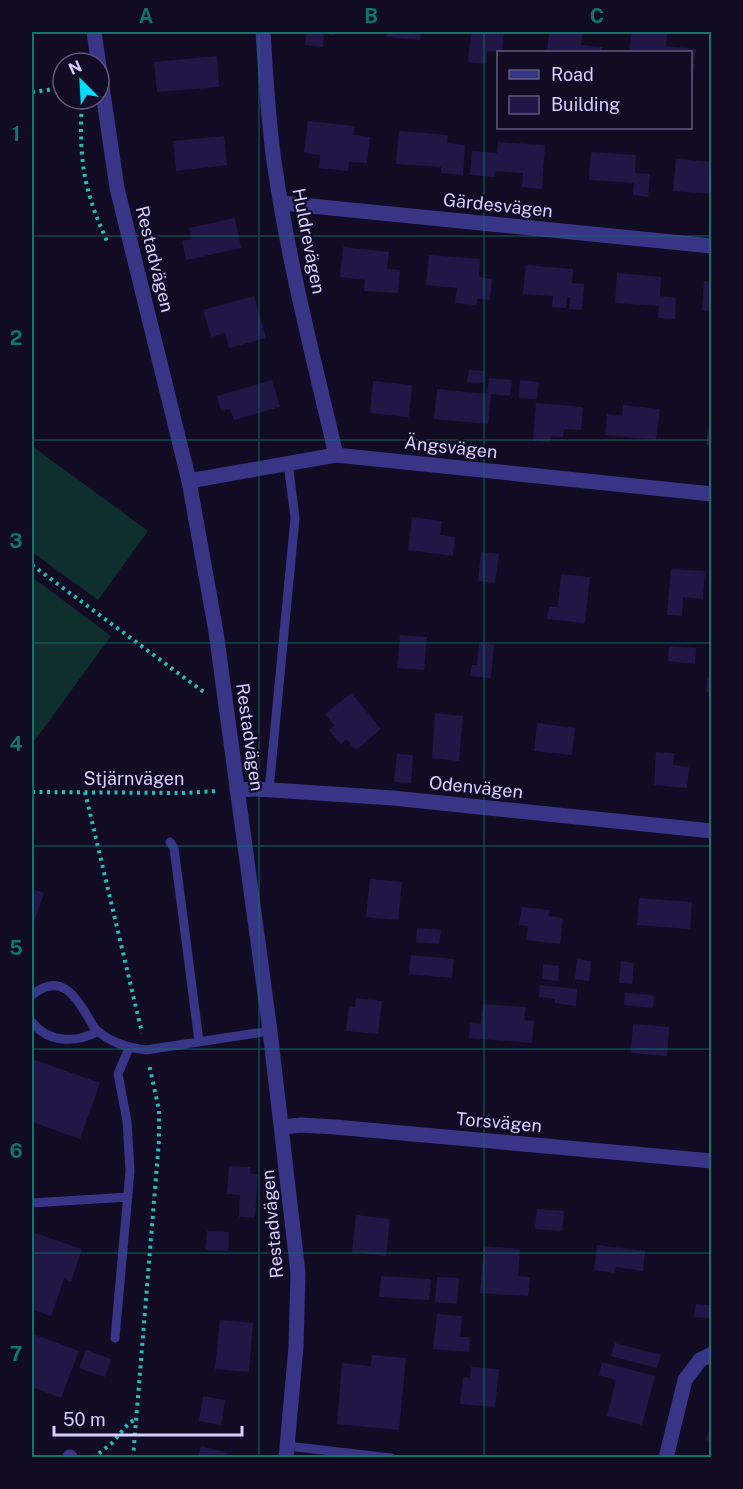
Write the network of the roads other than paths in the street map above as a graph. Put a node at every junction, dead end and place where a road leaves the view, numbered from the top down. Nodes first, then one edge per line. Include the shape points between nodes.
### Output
1 (94, 32) edge
2 (263, 32) edge
3 (280, 203) junction
4 (711, 246) edge
5 (336, 455) junction
6 (288, 463) junction
7 (189, 481) junction
8 (711, 494) edge
9 (237, 790) junction
10 (269, 790) junction
11 (711, 831) edge
12 (170, 842) dead end
13 (32, 996) edge
14 (32, 1022) edge
15 (270, 1031) junction
16 (97, 1032) junction
17 (199, 1041) junction
18 (129, 1048) junction
19 (282, 1127) junction
20 (711, 1161) edge
21 (128, 1197) junction
22 (32, 1203) edge
23 (115, 1338) dead end
24 (711, 1354) edge
25 (286, 1452) edge
26 (391, 1458) edge
27 (666, 1458) edge

1 - 7 street, Restadvägen via 117,188
2 - 3 street, Huldrevägen
3 - 4 street, Gärdesvägen
3 - 5 street, Huldrevägen
5 - 6 street, Ängsvägen
5 - 8 street, Ängsvägen
6 - 7 street, Ängsvägen
6 - 10 lane via 295,518
7 - 9 street, Restadvägen via 216,632
9 - 10 street, Odenvägen
9 - 15 street, Restadvägen
10 - 11 street, Odenvägen via 393,798
12 - 17 lane via 174,848
13 - 16 lane via 52,984 64,988 79,1002
14 - 16 lane via 39,1031 62,1040
15 - 17 lane
15 - 19 street, Restadvägen
16 - 18 lane
17 - 18 lane via 146,1050
18 - 21 lane via 118,1074 128,1137
19 - 20 street, Torsvägen via 335,1127
19 - 25 street, Restadvägen via 298,1273
21 - 22 lane
21 - 23 lane
24 - 27 street via 700,1360 686,1380
25 - 26 lane

